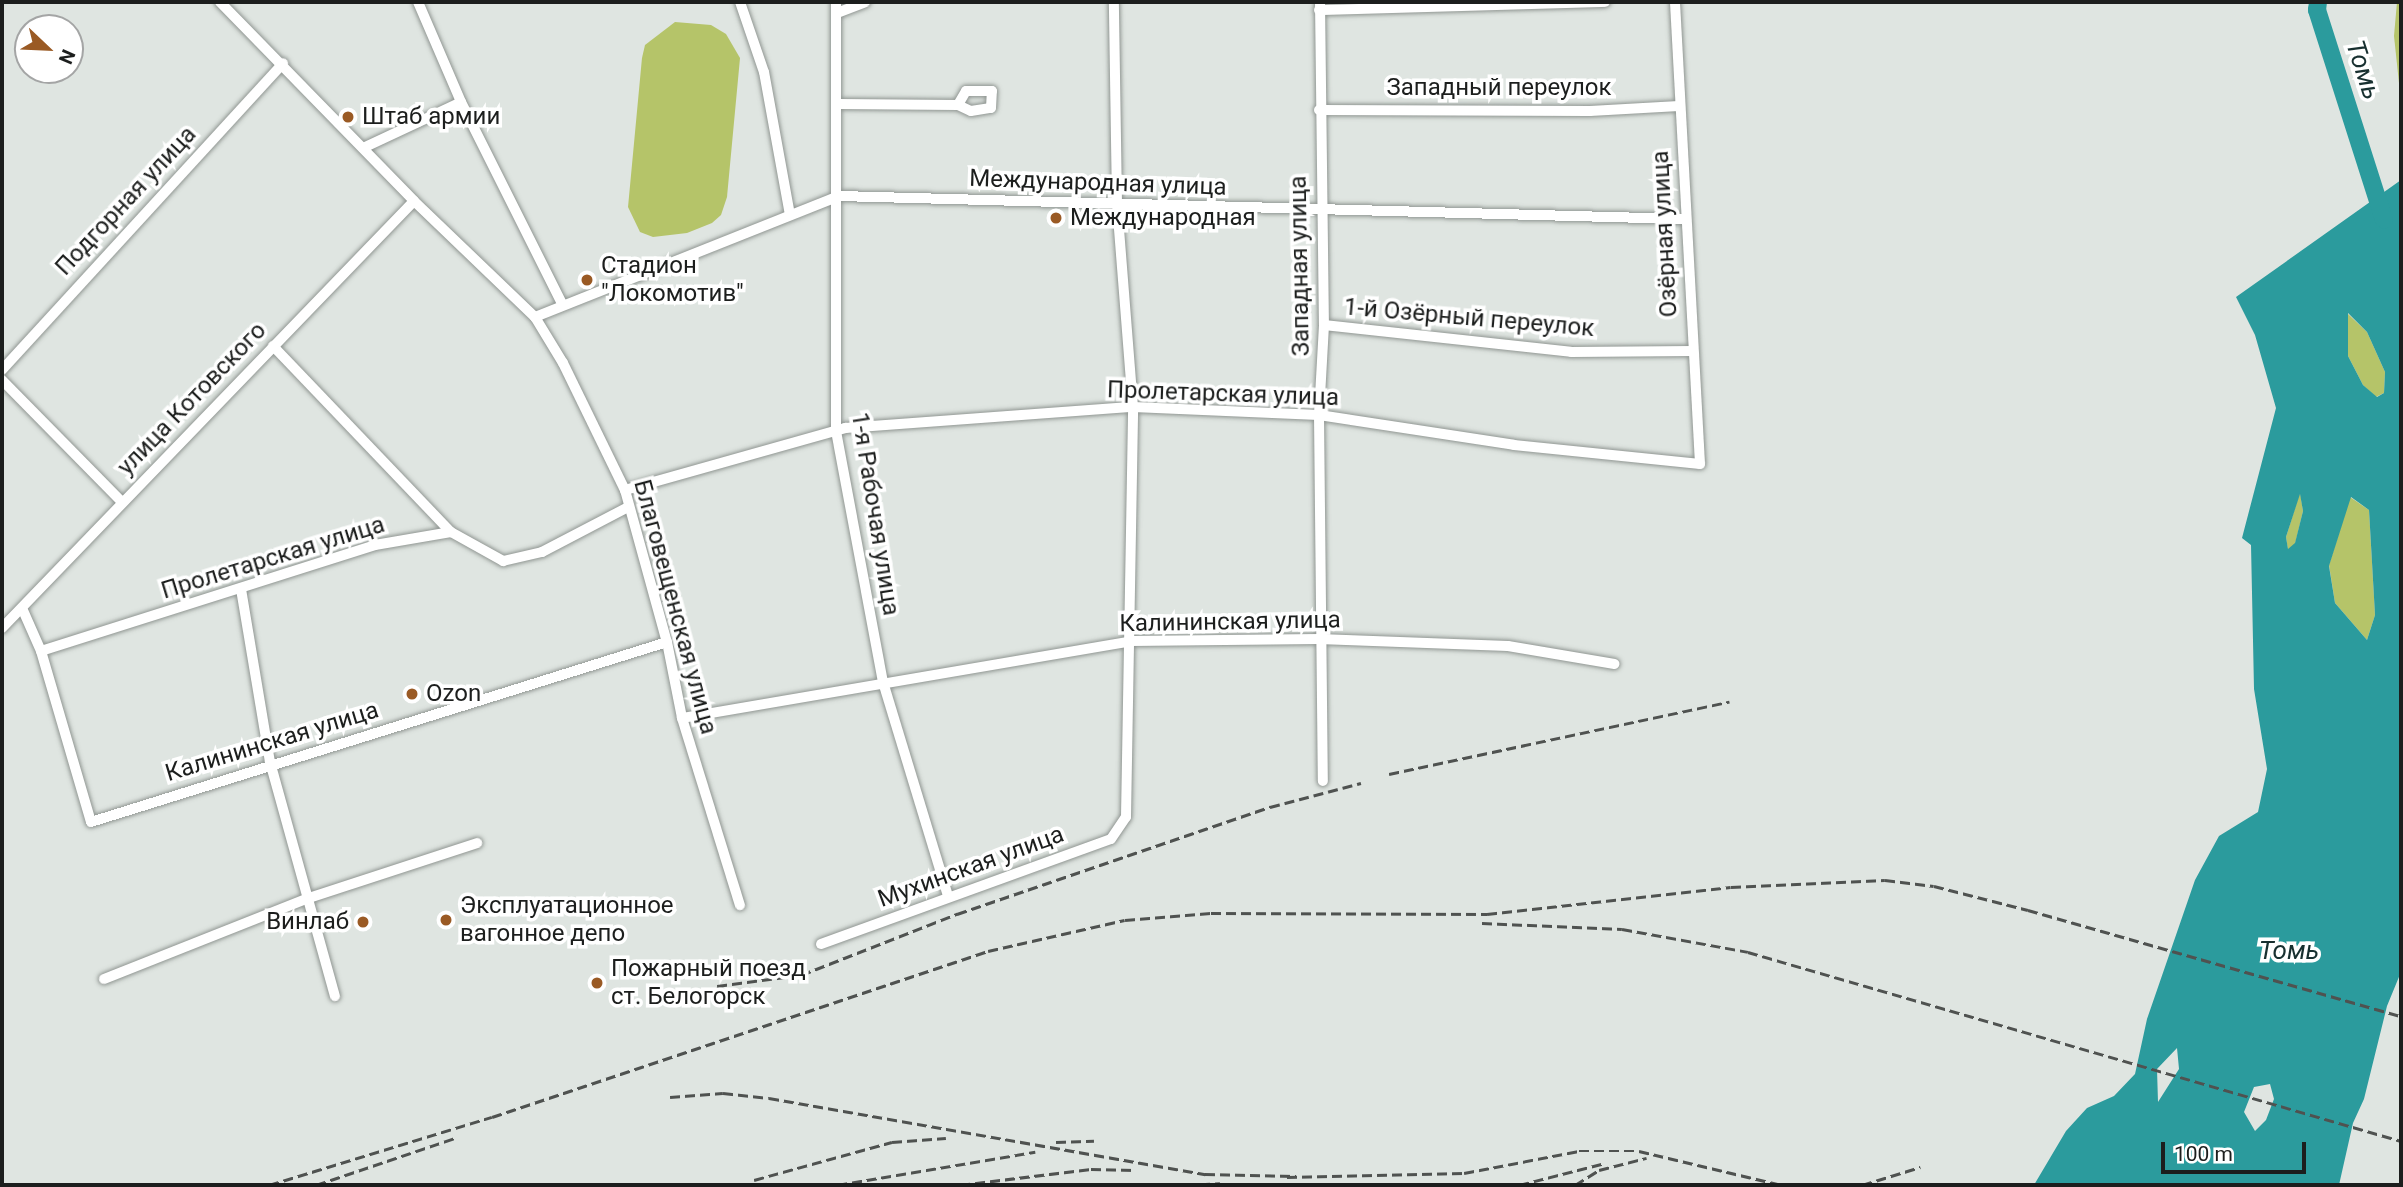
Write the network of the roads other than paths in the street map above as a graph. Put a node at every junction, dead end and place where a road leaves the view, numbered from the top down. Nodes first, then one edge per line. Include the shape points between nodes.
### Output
1 (220, 2) edge
2 (418, 2) edge
3 (740, 2) edge
4 (865, 2) edge
5 (1114, 2) edge
6 (1576, 2) edge
7 (1605, 2) edge
8 (1675, 2) edge
9 (1320, 6) edge
10 (837, 8) edge
11 (283, 63) junction
12 (461, 102) junction
13 (838, 104) junction
14 (958, 105) dead end
15 (1679, 106) junction
16 (1319, 110) junction
17 (363, 148) junction
18 (839, 196) junction
19 (414, 201) junction
20 (1117, 203) junction
21 (1320, 211) junction
22 (790, 215) junction
23 (1683, 219) junction
24 (562, 304) junction
25 (535, 317) junction
26 (1324, 326) junction
27 (273, 346) junction
28 (1693, 351) junction
29 (2, 370) edge
30 (2, 380) edge
31 (1133, 407) junction
32 (1319, 415) junction
33 (836, 431) junction
34 (1700, 464) joint
35 (625, 490) junction
36 (121, 501) junction
37 (628, 507) junction
38 (451, 532) junction
39 (240, 589) junction
40 (22, 608) junction
41 (2, 628) edge
42 (1319, 639) junction
43 (1131, 641) junction
44 (667, 642) junction
45 (41, 652) junction
46 (1614, 664) dead end
47 (883, 682) junction
48 (682, 718) junction
49 (270, 762) junction
50 (1322, 781) dead end
51 (477, 843) dead end
52 (948, 896) junction
53 (309, 898) junction
54 (740, 905) dead end
55 (821, 944) dead end
56 (104, 979) dead end
57 (335, 996) dead end

1 - 11 street, Благовещенская улица
2 - 12 street
3 - 22 street via 764,72
4 - 10 street
5 - 20 street
6 - 7 street
6 - 9 street
8 - 15 street, Озёрная улица
9 - 16 street, Западная улица
10 - 13 street, 1-я Рабочая улица
11 - 17 street, Благовещенская улица
11 - 29 street, Подгорная улица
12 - 17 street
12 - 24 street
13 - 14 street
13 - 18 street, 1-я Рабочая улица
15 - 16 street, Западный переулок via 1590,111
15 - 23 street, Озёрная улица
16 - 21 street, Западная улица
17 - 19 street, Благовещенская улица
18 - 20 street, Международная улица
18 - 22 street, Международная улица
18 - 33 street, 1-я Рабочая улица
19 - 25 street, Благовещенская улица
19 - 27 street, улица Котовского
20 - 21 street, Международная улица
20 - 31 street
21 - 23 street, Международная улица
21 - 26 street, Западная улица
22 - 24 street, Международная улица
23 - 28 street, Озёрная улица
24 - 25 street, Международная улица
25 - 35 street, Благовещенская улица via 563,363
26 - 28 street, 1-й Озёрный переулок via 1571,352
26 - 32 street, Западная улица
27 - 36 street, улица Котовского
27 - 38 street
28 - 34 street, Озёрная улица
30 - 36 street
31 - 32 street, Пролетарская улица
31 - 33 street, Пролетарская улица
31 - 43 street
32 - 34 street, Пролетарская улица via 1514,445
32 - 42 street, Западная улица
33 - 35 street, Пролетарская улица
33 - 47 street, 1-я Рабочая улица
35 - 37 street, Благовещенская улица
36 - 40 street, улица Котовского
37 - 38 street via 542,552 503,561
37 - 44 street, Благовещенская улица
38 - 39 street, Пролетарская улица via 375,545
39 - 45 street, Пролетарская улица
39 - 49 street
40 - 41 street, улица Котовского
40 - 45 street
42 - 43 street, Калининская улица
42 - 46 street, Калининская улица via 1508,646
42 - 50 street, Западная улица
43 - 47 street, Калининская улица
43 - 52 street, Мухинская улица via 1126,817 1111,839 1029,866 985,887
44 - 48 street, Благовещенская улица
44 - 49 street, Калининская улица
45 - 49 street, Калининская улица via 91,821
47 - 48 street, Калининская улица
47 - 52 street, 1-я Рабочая улица
48 - 54 street, Благовещенская улица
49 - 53 street
51 - 53 street
52 - 55 street, Мухинская улица
53 - 56 street
53 - 57 street

